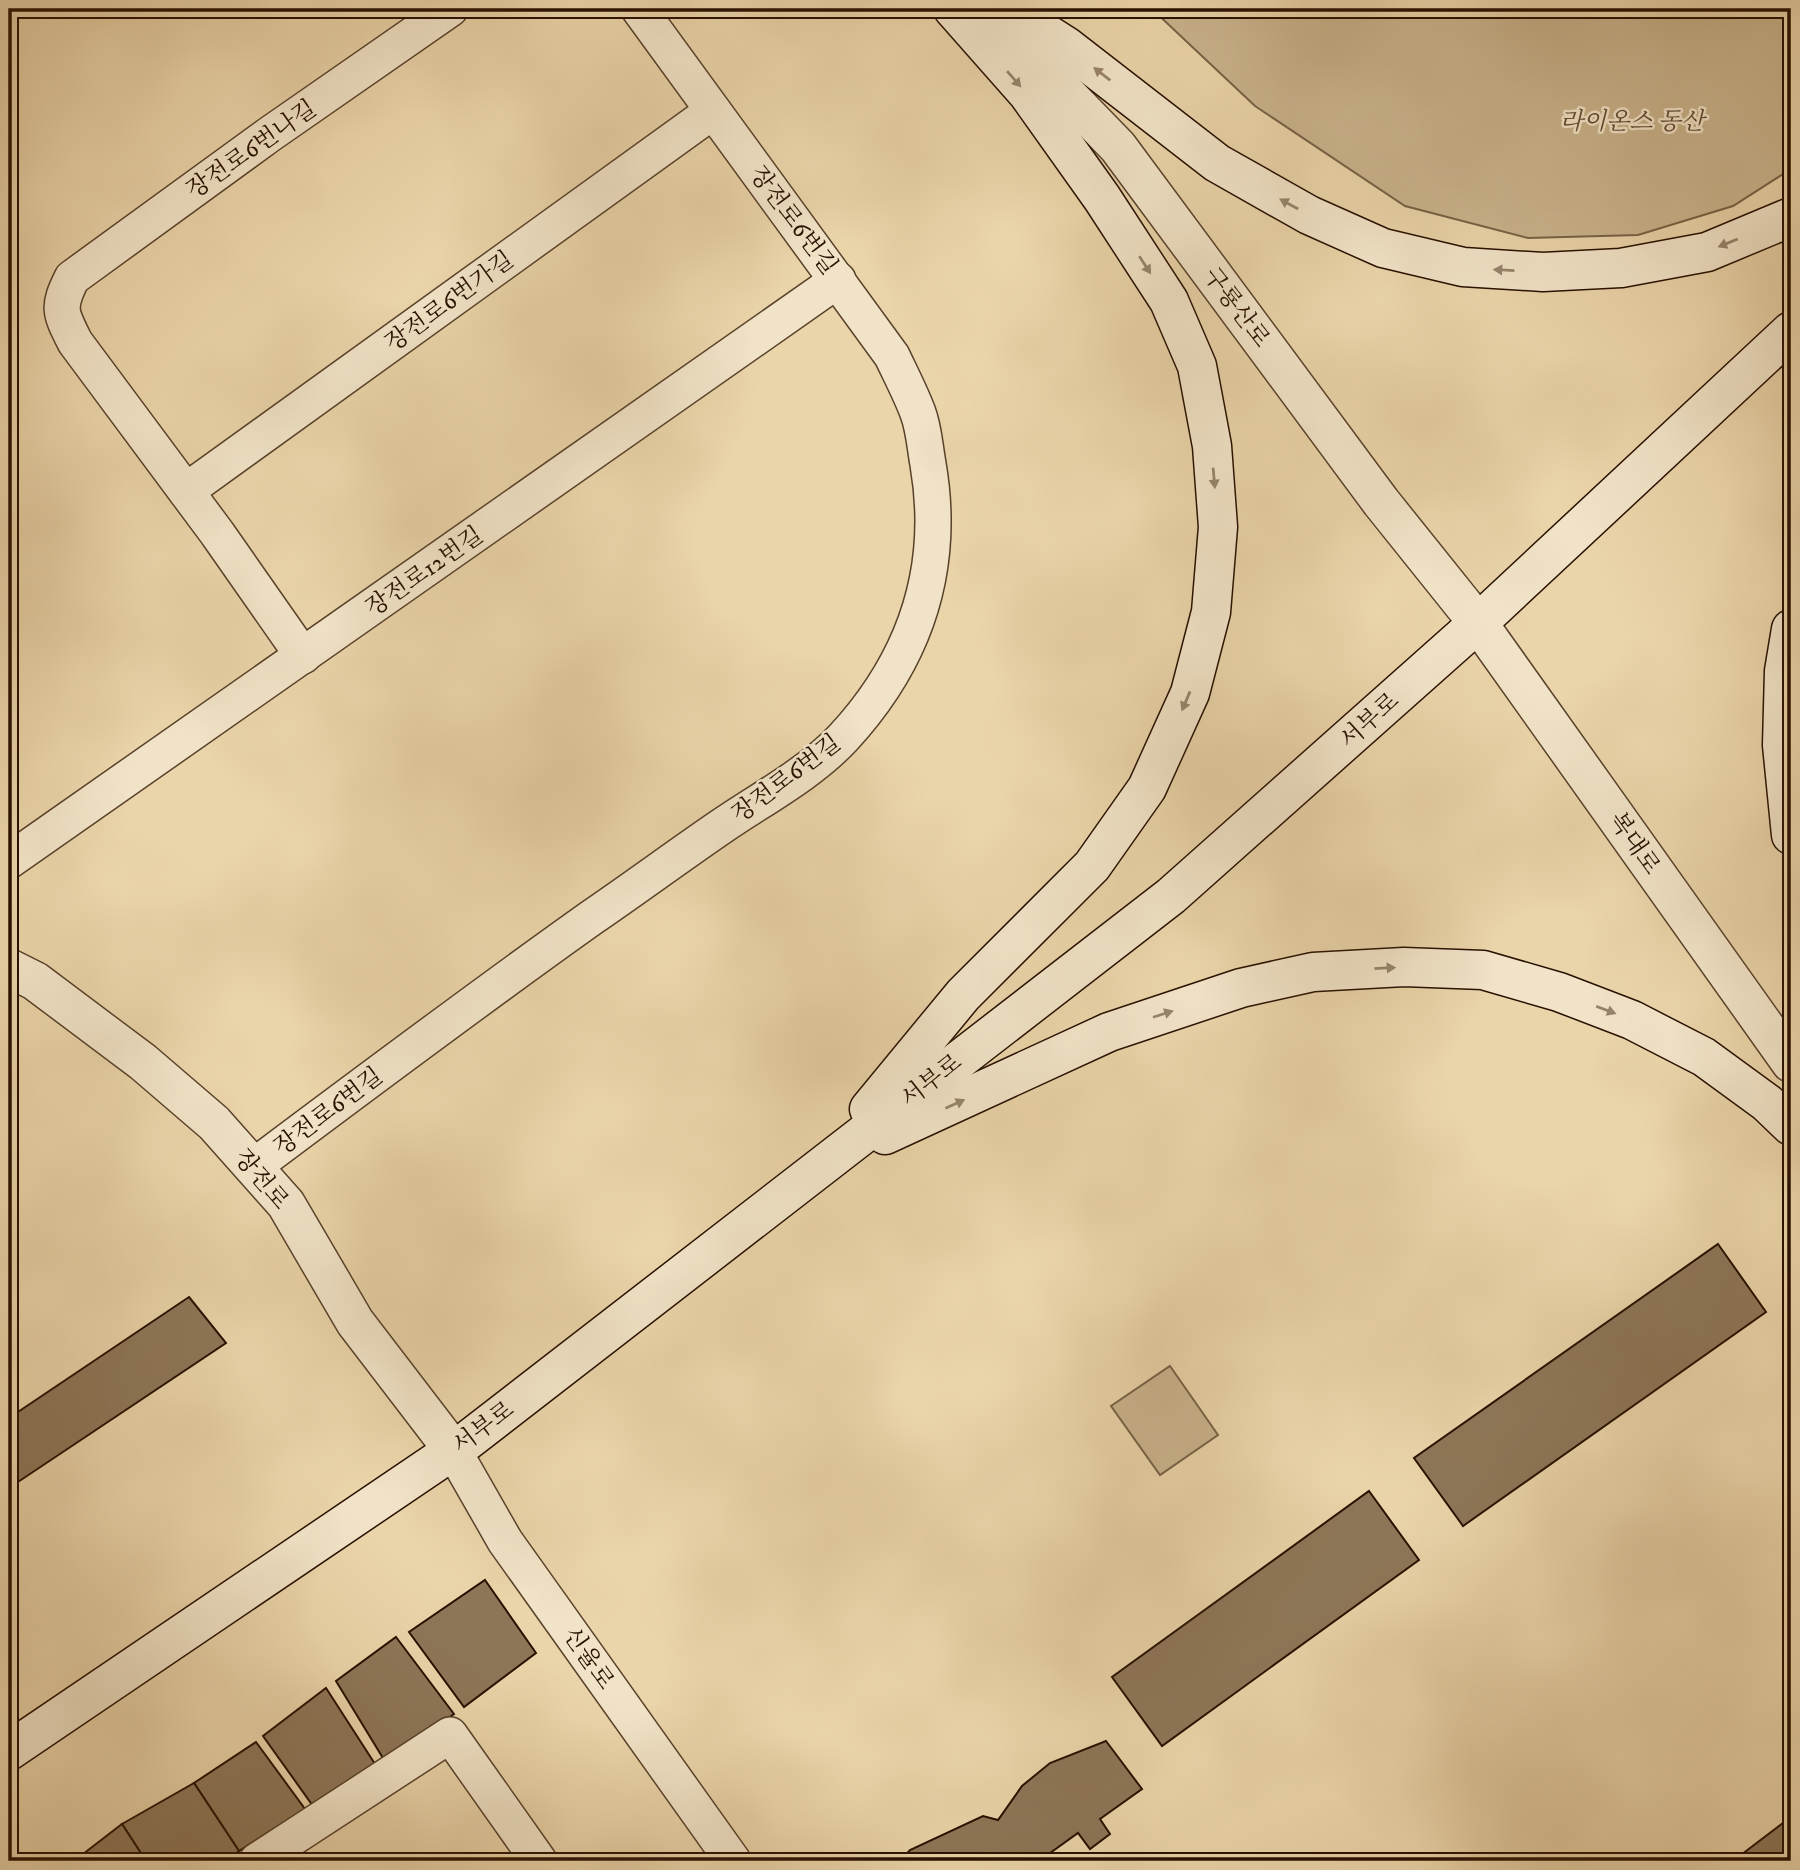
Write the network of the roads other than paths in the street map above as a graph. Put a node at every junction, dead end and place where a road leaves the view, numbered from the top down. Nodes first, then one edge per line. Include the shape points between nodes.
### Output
1 (450, 9) edge
2 (639, 9) edge
3 (953, 9) edge
4 (976, 9) edge
5 (1008, 9) edge
6 (713, 111) junction
7 (1791, 217) edge
8 (838, 280) junction
9 (1791, 331) edge
10 (186, 491) junction
11 (1478, 623) junction
12 (1791, 629) edge
13 (303, 656) junction
14 (1791, 835) edge
15 (9, 861) edge
16 (9, 968) edge
17 (1791, 1063) edge
18 (1791, 1126) edge
19 (825, 1161) junction
20 (253, 1167) junction
21 (453, 1450) junction
22 (9, 1751) edge
23 (272, 1857) edge
24 (539, 1861) edge
25 (733, 1861) edge

1 - 10 street, 장전로6번나길 via 72,278 61,299 64,320 75,342
2 - 6 street, 장전로6번길
3 -> 19 main road via 1028,94 1102,198 1168,301 1197,366 1212,446 1218,527 1211,612 1191,693 1147,788 1091,866 963,995
4 - 11 main road, 구룡산로 via 1022,48 1118,147 1381,502
7 -> 5 main road via 1707,252 1621,268 1543,272 1463,267 1383,248 1309,215 1217,163 1066,46
6 - 8 street, 장전로6번길
6 - 10 street, 장전로6번가길
8 - 13 street, 장전로12번길
8 - 20 street, 장전로6번길 via 892,356 919,415 931,482 934,536 918,621 872,703 841,739 799,775 490,990
9 - 11 main road, 서부로
10 - 13 street
11 - 17 main road, 복대로
11 - 19 main road, 서부로 via 1171,896
12 - 14 main road via 1784,671 1782,745
13 - 15 street, 장전로12번길
16 - 20 main road, 장전로 via 34,981 143,1062 214,1123
19 -> 18 main road via 1109,1032 1241,988 1313,972 1404,967 1483,970 1632,1020 1704,1057
19 - 21 main road, 서부로
20 - 21 main road, 장전로 via 286,1204 355,1322
21 - 22 main road, 서부로
21 - 25 street, 신율로 via 505,1541
23 - 24 street via 450,1735

